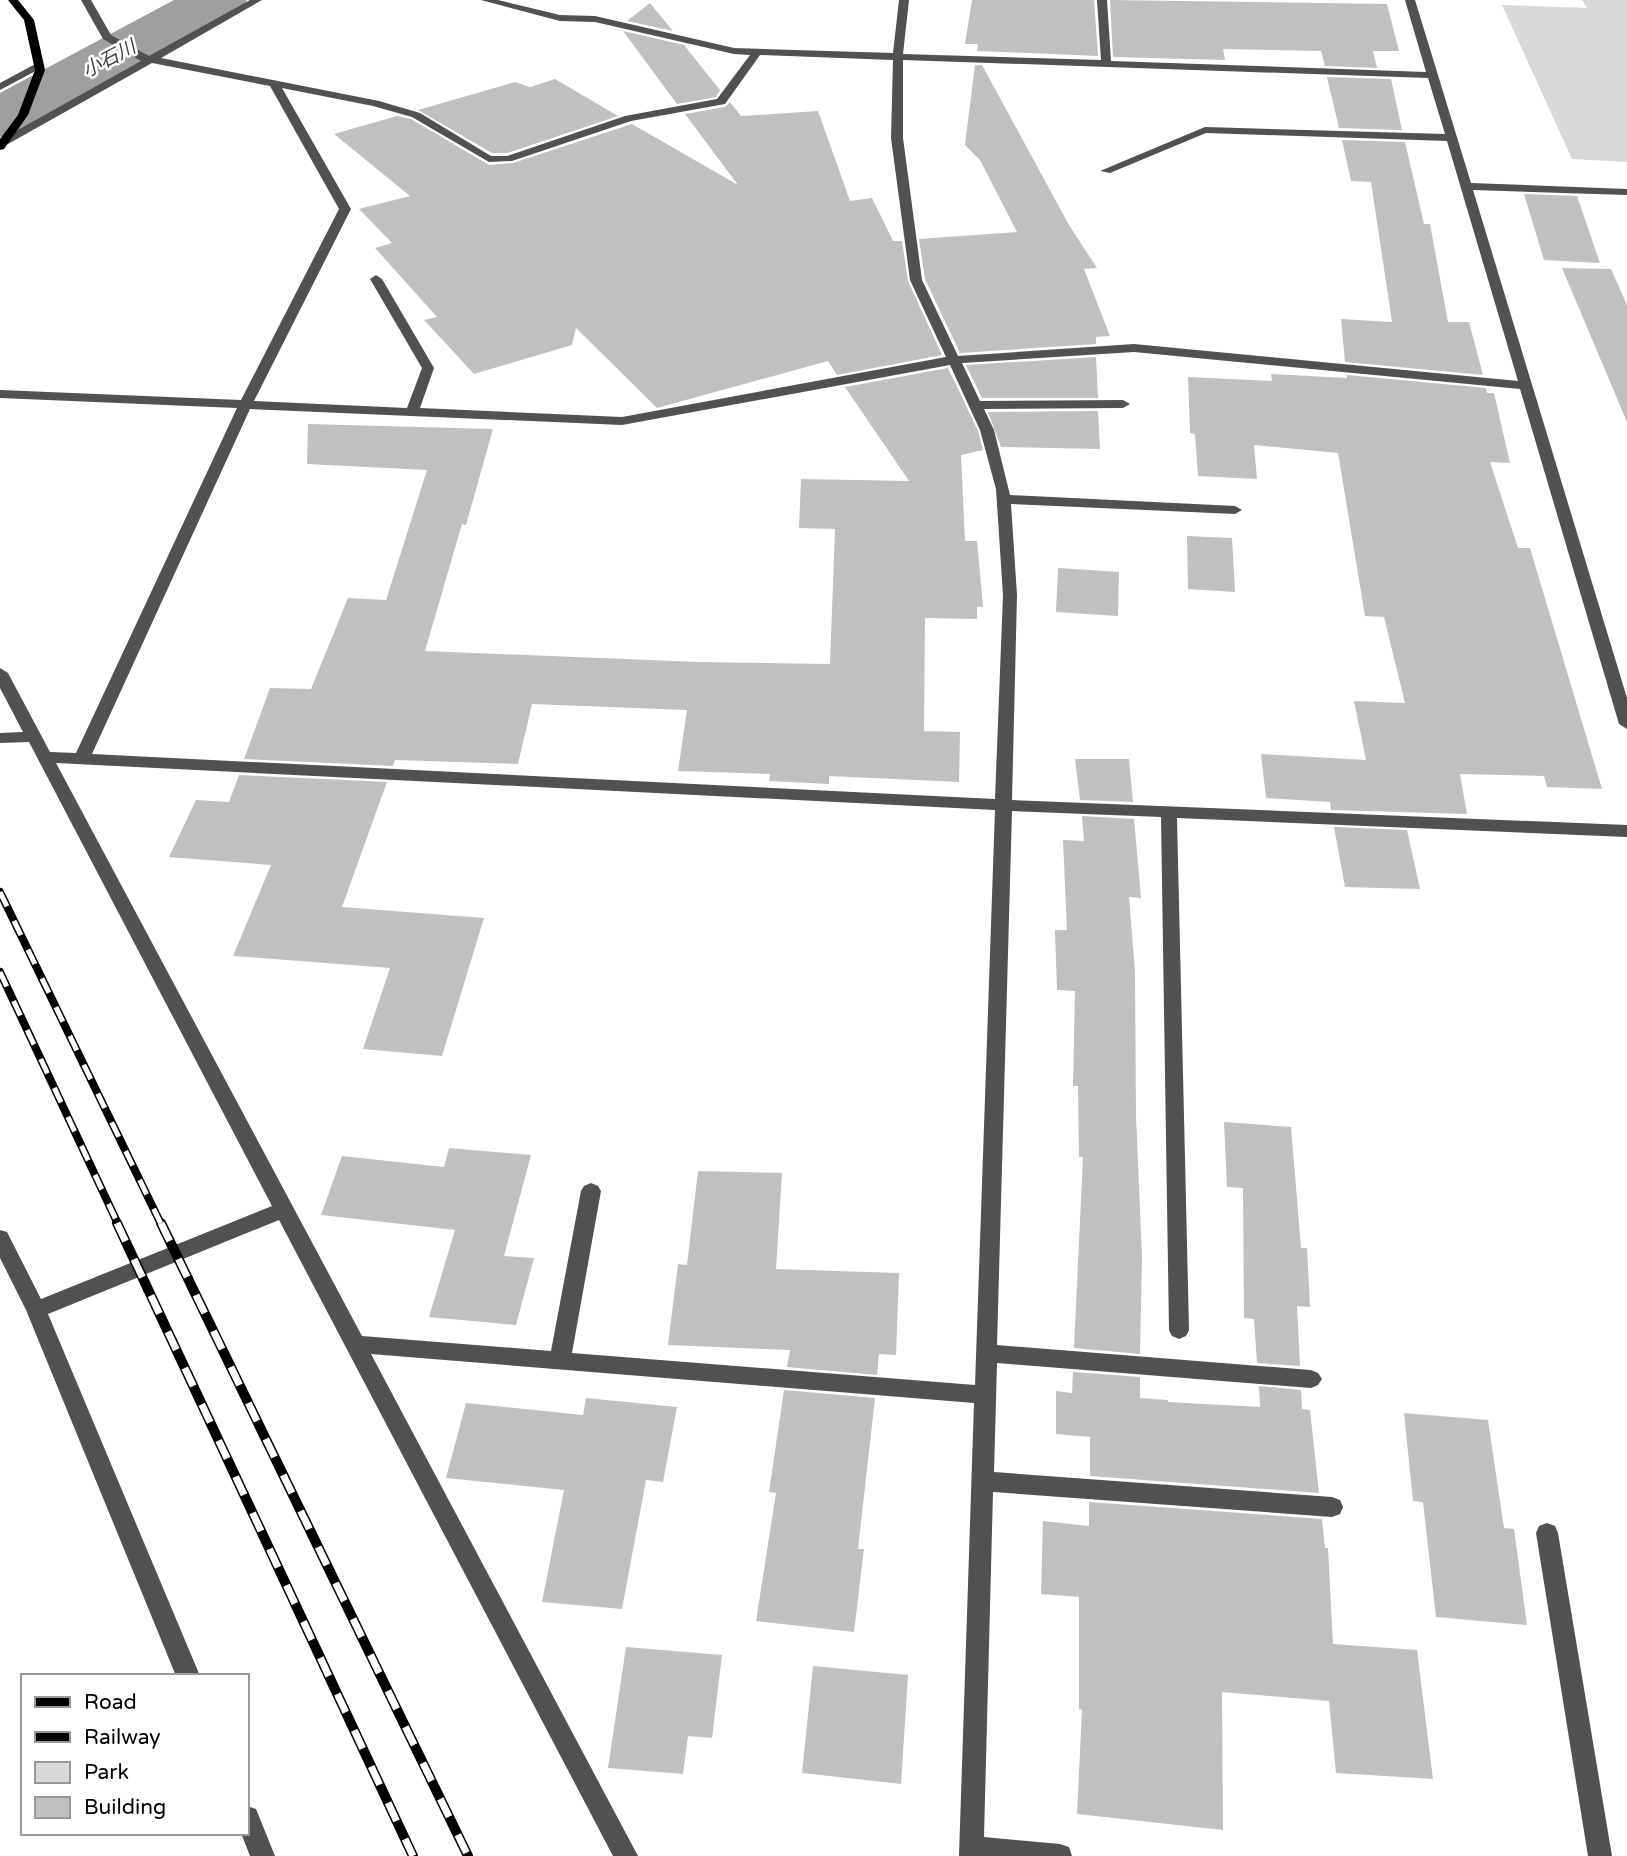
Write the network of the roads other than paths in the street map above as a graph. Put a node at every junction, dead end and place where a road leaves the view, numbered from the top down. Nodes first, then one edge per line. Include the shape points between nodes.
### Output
1 (13, 0) edge
2 (86, 0) edge
3 (257, 0) edge
4 (486, 0) edge
5 (904, 0) edge
6 (1102, 0) edge
7 (1410, 0) edge
8 (758, 51) junction
9 (898, 56) junction
10 (147, 59) junction
11 (1106, 64) junction
12 (40, 68) junction
13 (1433, 75) junction
14 (274, 84) junction
15 (0, 87) edge
16 (1452, 138) junction
17 (4, 141) edge
18 (1106, 171) dead end
19 (1466, 186) junction
20 (1627, 192) edge
21 (376, 279) dead end
22 (953, 360) junction
23 (1526, 387) junction
24 (0, 394) edge
25 (1123, 404) dead end
26 (245, 405) junction
27 (975, 405) junction
28 (412, 412) junction
29 (1004, 499) junction
30 (1235, 510) dead end
31 (0, 673) edge
32 (1627, 724) edge
33 (34, 737) junction
34 (0, 738) edge
35 (44, 757) junction
36 (82, 758) junction
37 (1002, 805) junction
38 (1169, 812) junction
39 (1627, 831) edge
40 (591, 1191) dead end
41 (284, 1209) junction
42 (0, 1238) edge
43 (37, 1310) junction
44 (1179, 1330) dead end
45 (355, 1344) junction
46 (986, 1353) junction
47 (560, 1361) junction
48 (1311, 1379) dead end
49 (985, 1395) junction
50 (983, 1481) junction
51 (1332, 1507) dead end
52 (1547, 1533) dead end
53 (187, 1674) edge
54 (248, 1820) edge
55 (971, 1853) edge
56 (263, 1856) edge
57 (626, 1856) edge
58 (1060, 1856) edge
59 (1600, 1856) edge

1 - 12 main road via 29,20
2 - 10 street via 107,37
3 - 10 street
4 - 8 street via 734,51
5 - 9 street
6 - 11 street
7 - 13 street
8 - 9 street
8 - 14 street via 721,102 629,118 508,159 489,159 416,115
9 - 11 street
9 - 22 street via 897,138 916,280
10 - 14 street
10 - 17 street
11 - 13 street
12 - 15 street
12 - 17 main road via 23,115
13 - 16 street
14 - 26 street via 345,209
16 - 18 street via 1205,130
16 - 19 street
19 - 20 street
19 - 23 street
21 - 28 street via 428,368
22 - 23 street via 1134,348
22 - 27 street
22 - 28 street via 622,421
23 - 32 street
24 - 26 street
25 - 27 street
26 - 28 street
26 - 36 street
27 - 29 street via 987,430
29 - 30 street
29 - 37 street via 1010,595
31 - 33 street
33 - 34 street
33 - 35 street
35 - 36 street
35 - 41 street
36 - 37 street
37 - 38 street
37 - 46 street
38 - 39 street
38 - 44 street
40 - 47 street
41 - 43 street
41 - 45 street
42 - 43 street
43 - 53 street
45 - 47 street
45 - 57 street
46 - 48 street
46 - 49 street
47 - 49 street
49 - 50 street
50 - 51 street
50 - 55 street
52 - 59 street
54 - 56 street
55 - 58 street

